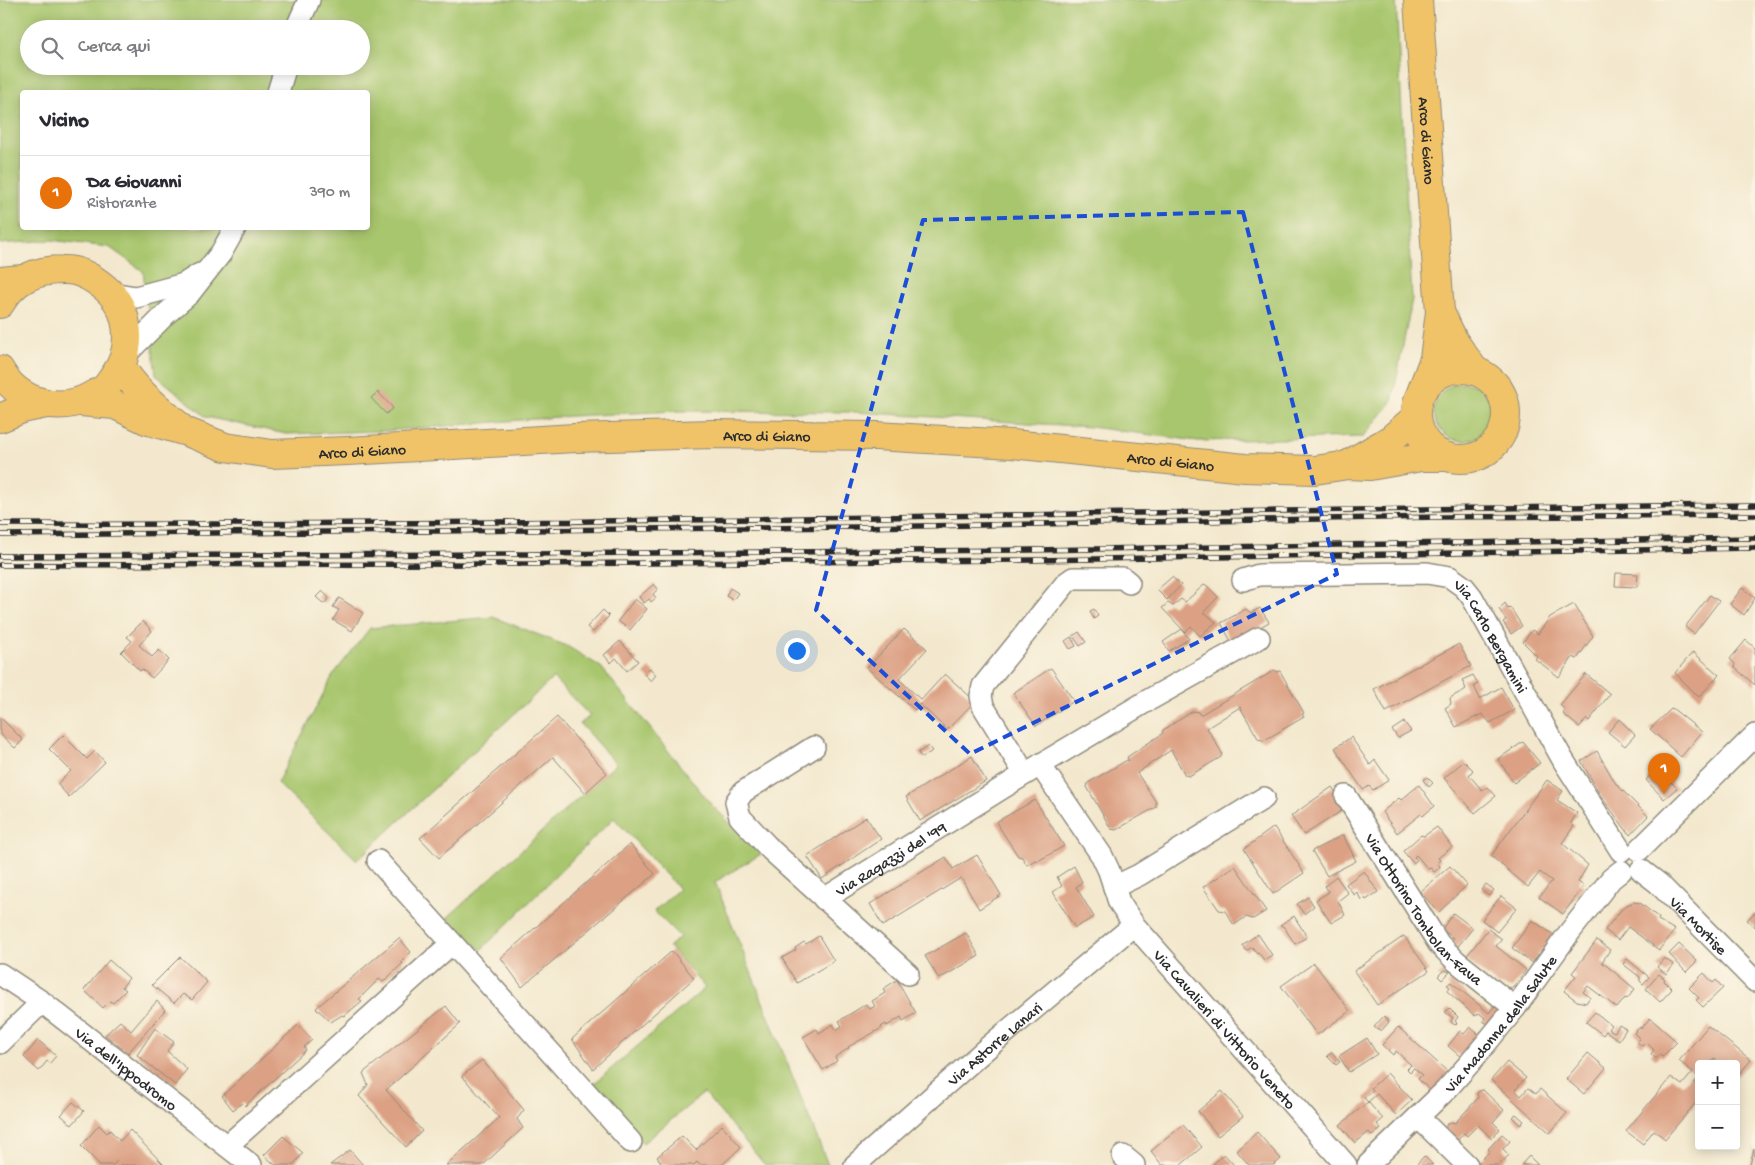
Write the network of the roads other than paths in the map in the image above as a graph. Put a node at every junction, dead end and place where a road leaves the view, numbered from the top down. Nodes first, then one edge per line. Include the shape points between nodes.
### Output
1 (309, 0) edge
2 (1418, 0) edge
3 (300, 20) edge
4 (283, 75) edge
5 (279, 90) edge
6 (234, 230) edge
7 (208, 268) junction
8 (11, 280) edge
9 (111, 293) junction
10 (0, 304) edge
11 (1440, 312) junction
12 (123, 360) junction
13 (0, 370) edge
14 (1475, 371) junction
15 (1422, 390) junction
16 (81, 402) junction
17 (46, 404) junction
18 (1416, 417) junction
19 (0, 418) edge
20 (187, 432) junction
21 (1447, 458) junction
22 (1348, 465) junction
23 (1243, 580) dead end
24 (1129, 583) dead end
25 (1258, 638) dead end
26 (1755, 735) edge
27 (814, 748) dead end
28 (1033, 769) junction
29 (1346, 796) dead end
30 (1264, 798) dead end
31 (378, 861) dead end
32 (1630, 861) junction
33 (1114, 887) junction
34 (824, 899) junction
35 (1134, 925) junction
36 (452, 943) junction
37 (0, 974) edge
38 (908, 974) dead end
39 (1755, 981) edge
40 (42, 1002) junction
41 (1515, 1008) junction
42 (0, 1044) edge
43 (1418, 1117) junction
44 (631, 1142) dead end
45 (228, 1146) junction
46 (252, 1165) edge
47 (855, 1165) edge
48 (1346, 1165) edge
49 (1368, 1165) edge
50 (1467, 1165) edge

1 - 3 street
2 - 11 main road, Arco di Giano
4 - 5 street
6 - 7 street
7 - 9 street via 184,284 136,296
7 - 12 street via 189,294
8 - 9 main road via 45,270 70,270 93,278
8 - 10 main road
9 - 12 main road via 124,315 128,335
11 - 14 main road, Arco di Giano via 1454,341
11 - 15 main road, Arco di Giano via 1434,359
12 - 16 main road via 105,388
12 - 20 main road, Arco di Giano via 129,380
13 - 17 main road via 6,381 24,396
14 - 15 main road via 1451,370 1440,374
14 - 21 main road via 1492,382 1504,398 1504,428 1500,438 1486,452 1467,459
15 - 18 main road
16 - 17 main road
16 - 20 main road, Arco di Giano via 115,405 146,420
17 - 19 main road
18 - 21 main road via 1417,428 1425,442
18 - 22 main road, Arco di Giano via 1391,439
20 - 22 main road, Arco di Giano via 225,446 272,454 713,434 876,436 1012,444 1280,470 1315,470
21 - 22 main road, Arco di Giano via 1421,457 1370,466
23 - 32 street, Via Carlo Bergamini via 1259,575 1427,573 1450,577 1464,586 1563,760
24 - 28 street via 1123,578 1073,578 1066,582 983,686 983,706
25 - 28 street, Via Ragazzi del '99
26 - 32 street, Via Madonna della Salute
27 - 34 street via 743,792 736,802 740,817
28 - 33 street, Via Cavalieri di Vittorio Veneto via 1102,856
28 - 34 street, Via Ragazzi del '99
29 - 41 street, Via Ottorino Tombolan-Fava via 1439,944
30 - 33 street
31 - 36 street
32 - 39 street, Via Mortise via 1658,883
32 - 41 street, Via Madonna della Salute via 1569,933
33 - 35 street, Via Cavalieri di Vittorio Veneto via 1119,902
34 - 38 street, Via Ragazzi del '99
35 - 47 street, Via Astorre Lanari via 986,1049
35 - 48 street, Via Cavalieri di Vittorio Veneto
36 - 44 street
36 - 45 street
37 - 40 street, Via dell'Ippodromo
40 - 42 street
40 - 45 street, Via dell'Ippodromo
41 - 43 street, Via Madonna della Salute via 1451,1084
43 - 49 street, Via Madonna della Salute
43 - 50 street
45 - 46 street, Via dell'Ippodromo

